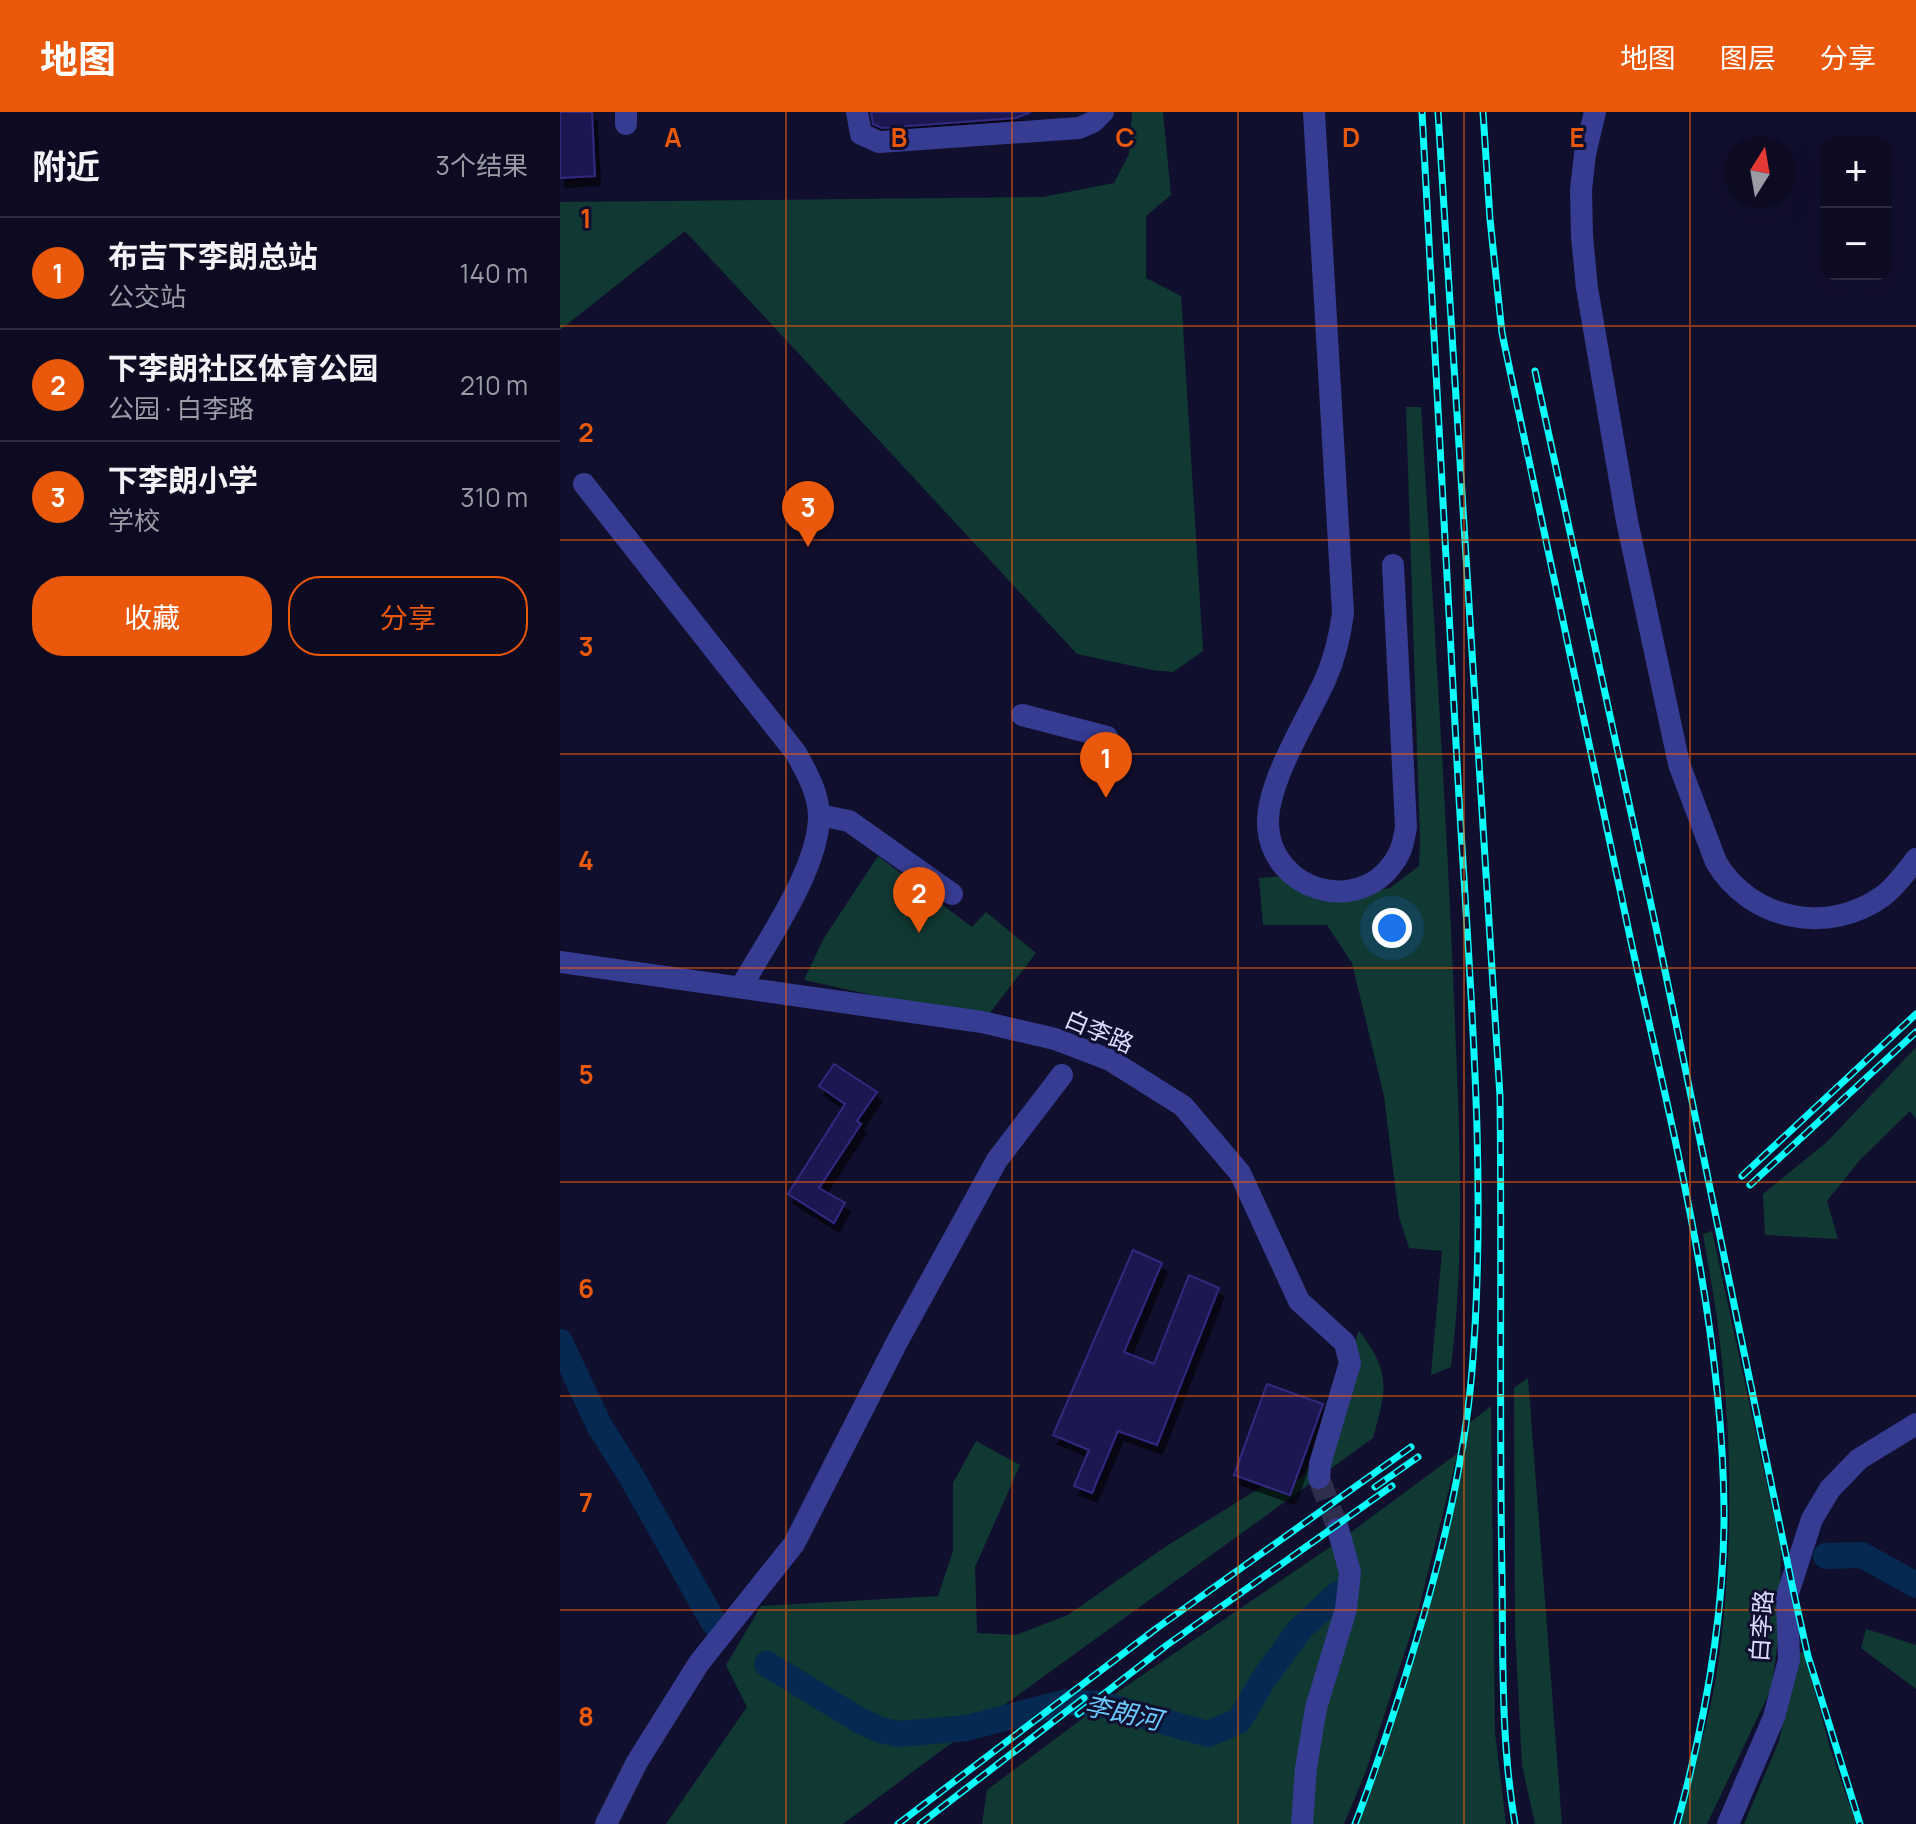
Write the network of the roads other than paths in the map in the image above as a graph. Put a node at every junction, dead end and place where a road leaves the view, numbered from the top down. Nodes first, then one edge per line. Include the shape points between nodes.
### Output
1 (857, 112) edge
2 (1103, 112) edge
3 (1314, 112) edge
4 (1595, 112) edge
5 (584, 484) dead end
6 (1393, 565) dead end
7 (1022, 715) dead end
8 (1107, 737) dead end
9 (819, 815) junction
10 (1916, 859) edge
11 (952, 894) dead end
12 (562, 959) edge
13 (741, 987) junction
14 (1062, 1075) dead end
15 (1916, 1424) edge
16 (1319, 1478) tunnel mouth
17 (1338, 1529) tunnel mouth
18 (606, 1824) edge
19 (1302, 1824) edge
20 (1728, 1824) edge

1 - 2 street via 861,134 879,142 1079,128
3 - 6 street via 1343,613 1338,647 1277,783 1268,822 1274,852 1283,866 1320,890 1345,891 1369,884 1382,876 1402,846 1406,827
4 - 10 street via 1581,190 1587,288 1627,521 1679,764 1716,862 1741,893 1766,909 1821,919 1848,915 1885,895
5 - 9 street via 796,753 812,783
7 - 8 street
9 - 11 street via 849,821
9 - 13 street via 806,872
12 - 13 street, 白李路
13 - 16 street, 白李路 via 982,1022 1055,1039 1110,1060 1183,1106 1240,1173 1299,1301 1349,1352
14 - 18 street via 997,1160 794,1544 699,1663 637,1762
15 - 20 street, 白李路 via 1859,1459 1830,1489 1812,1519 1787,1596 1789,1660 1774,1717
17 - 19 street via 1350,1572 1346,1609 1316,1708

